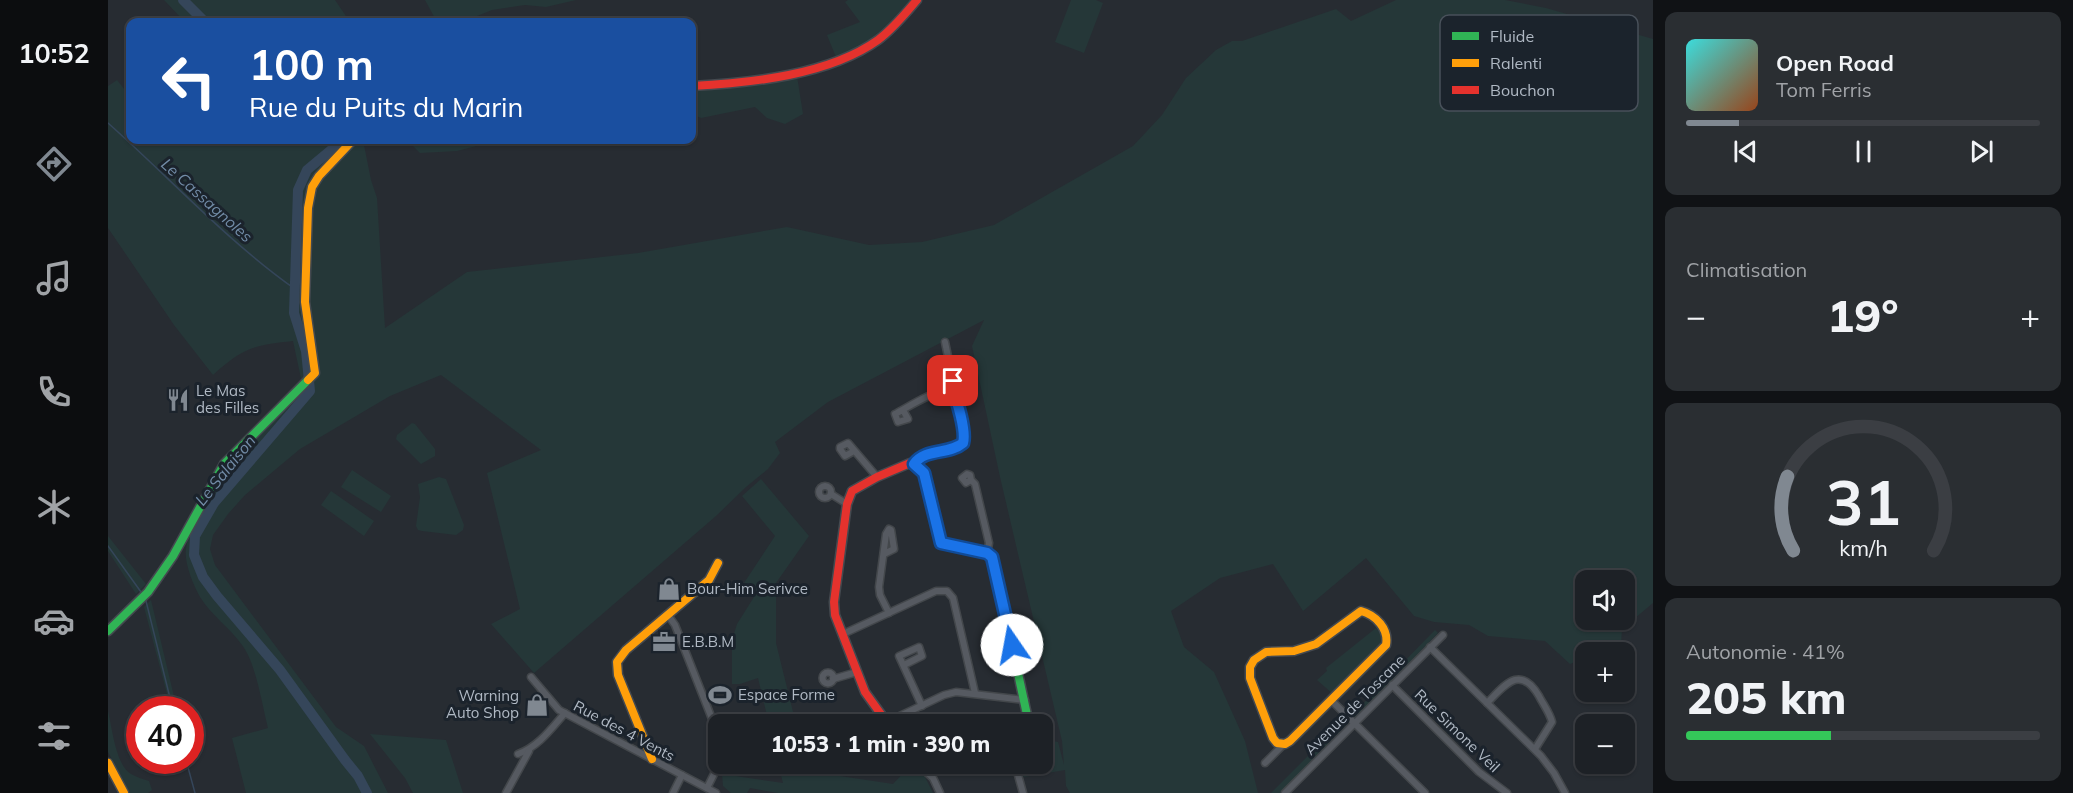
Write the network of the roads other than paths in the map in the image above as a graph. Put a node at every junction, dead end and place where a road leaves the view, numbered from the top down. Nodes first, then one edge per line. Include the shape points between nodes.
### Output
1 (917, 0) edge
2 (696, 86) edge
3 (350, 144) edge
4 (945, 342) dead end
5 (950, 390) junction
6 (903, 410) dead end
7 (854, 451) dead end
8 (914, 464) junction
9 (877, 477) junction
10 (971, 480) dead end
11 (831, 494) dead end
12 (847, 504) junction
13 (987, 553) junction
14 (884, 554) dead end
15 (718, 563) dead end
16 (889, 614) junction
17 (668, 615) junction
18 (108, 631) edge
19 (843, 634) junction
20 (1443, 634) dead end
21 (1430, 647) junction
22 (904, 665) dead end
23 (857, 672) junction
24 (531, 677) dead end
25 (833, 679) dead end
26 (1392, 685) junction
27 (975, 693) junction
28 (1025, 700) junction
29 (1331, 700) junction
30 (1487, 703) junction
31 (922, 706) junction
32 (565, 713) junction
33 (710, 714) edge
34 (881, 714) edge
35 (906, 714) edge
36 (1027, 714) edge
37 (1354, 723) junction
38 (1284, 744) junction
39 (1535, 749) junction
40 (530, 750) junction
41 (518, 754) dead end
42 (652, 759) junction
43 (108, 763) edge
44 (1265, 763) dead end
45 (714, 774) edge
46 (928, 774) edge
47 (1018, 774) edge
48 (682, 775) junction
49 (707, 788) junction
50 (124, 793) edge
51 (506, 793) edge
52 (673, 793) edge
53 (716, 793) edge
54 (940, 793) edge
55 (1023, 793) edge
56 (1285, 793) edge
57 (1425, 793) edge
58 (1507, 793) edge
59 (1565, 793) edge

1 - 2 street via 876,42 827,64 751,81
3 - 18 street via 319,176 312,187 308,208 305,302 315,374 224,464 167,565 148,592
4 - 5 street via 953,381
5 - 6 street via 942,390
5 - 8 street via 955,397 963,443 921,456
7 - 9 street
8 - 9 street via 906,463
8 - 13 street via 924,473 941,543
9 - 12 street via 852,491
10 - 13 street via 989,543
11 - 12 street
12 - 19 street via 834,602
13 - 28 street via 993,559
14 - 16 street via 879,591
15 - 17 street via 709,580
16 - 19 street
16 - 27 street via 936,591 951,594
17 - 33 street
17 - 42 street via 617,662 618,675
19 - 23 street
20 - 21 street, Avenue de Toscane
21 - 26 street, Avenue de Toscane
21 - 30 street
22 - 31 street
23 - 25 street
23 - 34 street
24 - 32 street, Rue des 4 Vents
26 - 37 street, Avenue de Toscane
26 - 58 street, Rue Simone Veil via 1479,772
27 - 28 street
27 - 31 street via 950,694
28 - 36 street
29 - 37 street
29 - 38 street
29 - 38 street via 1387,643 1385,631 1366,612 1356,614 1310,647 1269,651 1254,660 1251,681 1273,738
30 - 39 street
30 - 39 street via 1510,681 1522,679 1531,684 1552,722
31 - 35 street
32 - 40 street
32 - 42 street, Rue des 4 Vents
37 - 56 street, Avenue de Toscane
37 - 57 street
38 - 44 street
39 - 59 street
40 - 41 street
40 - 51 street
42 - 48 street, Rue des 4 Vents
43 - 50 street
45 - 49 street
46 - 54 street
47 - 55 street
48 - 49 street, Rue des 4 Vents
48 - 52 street
49 - 53 street, Rue des 4 Vents

